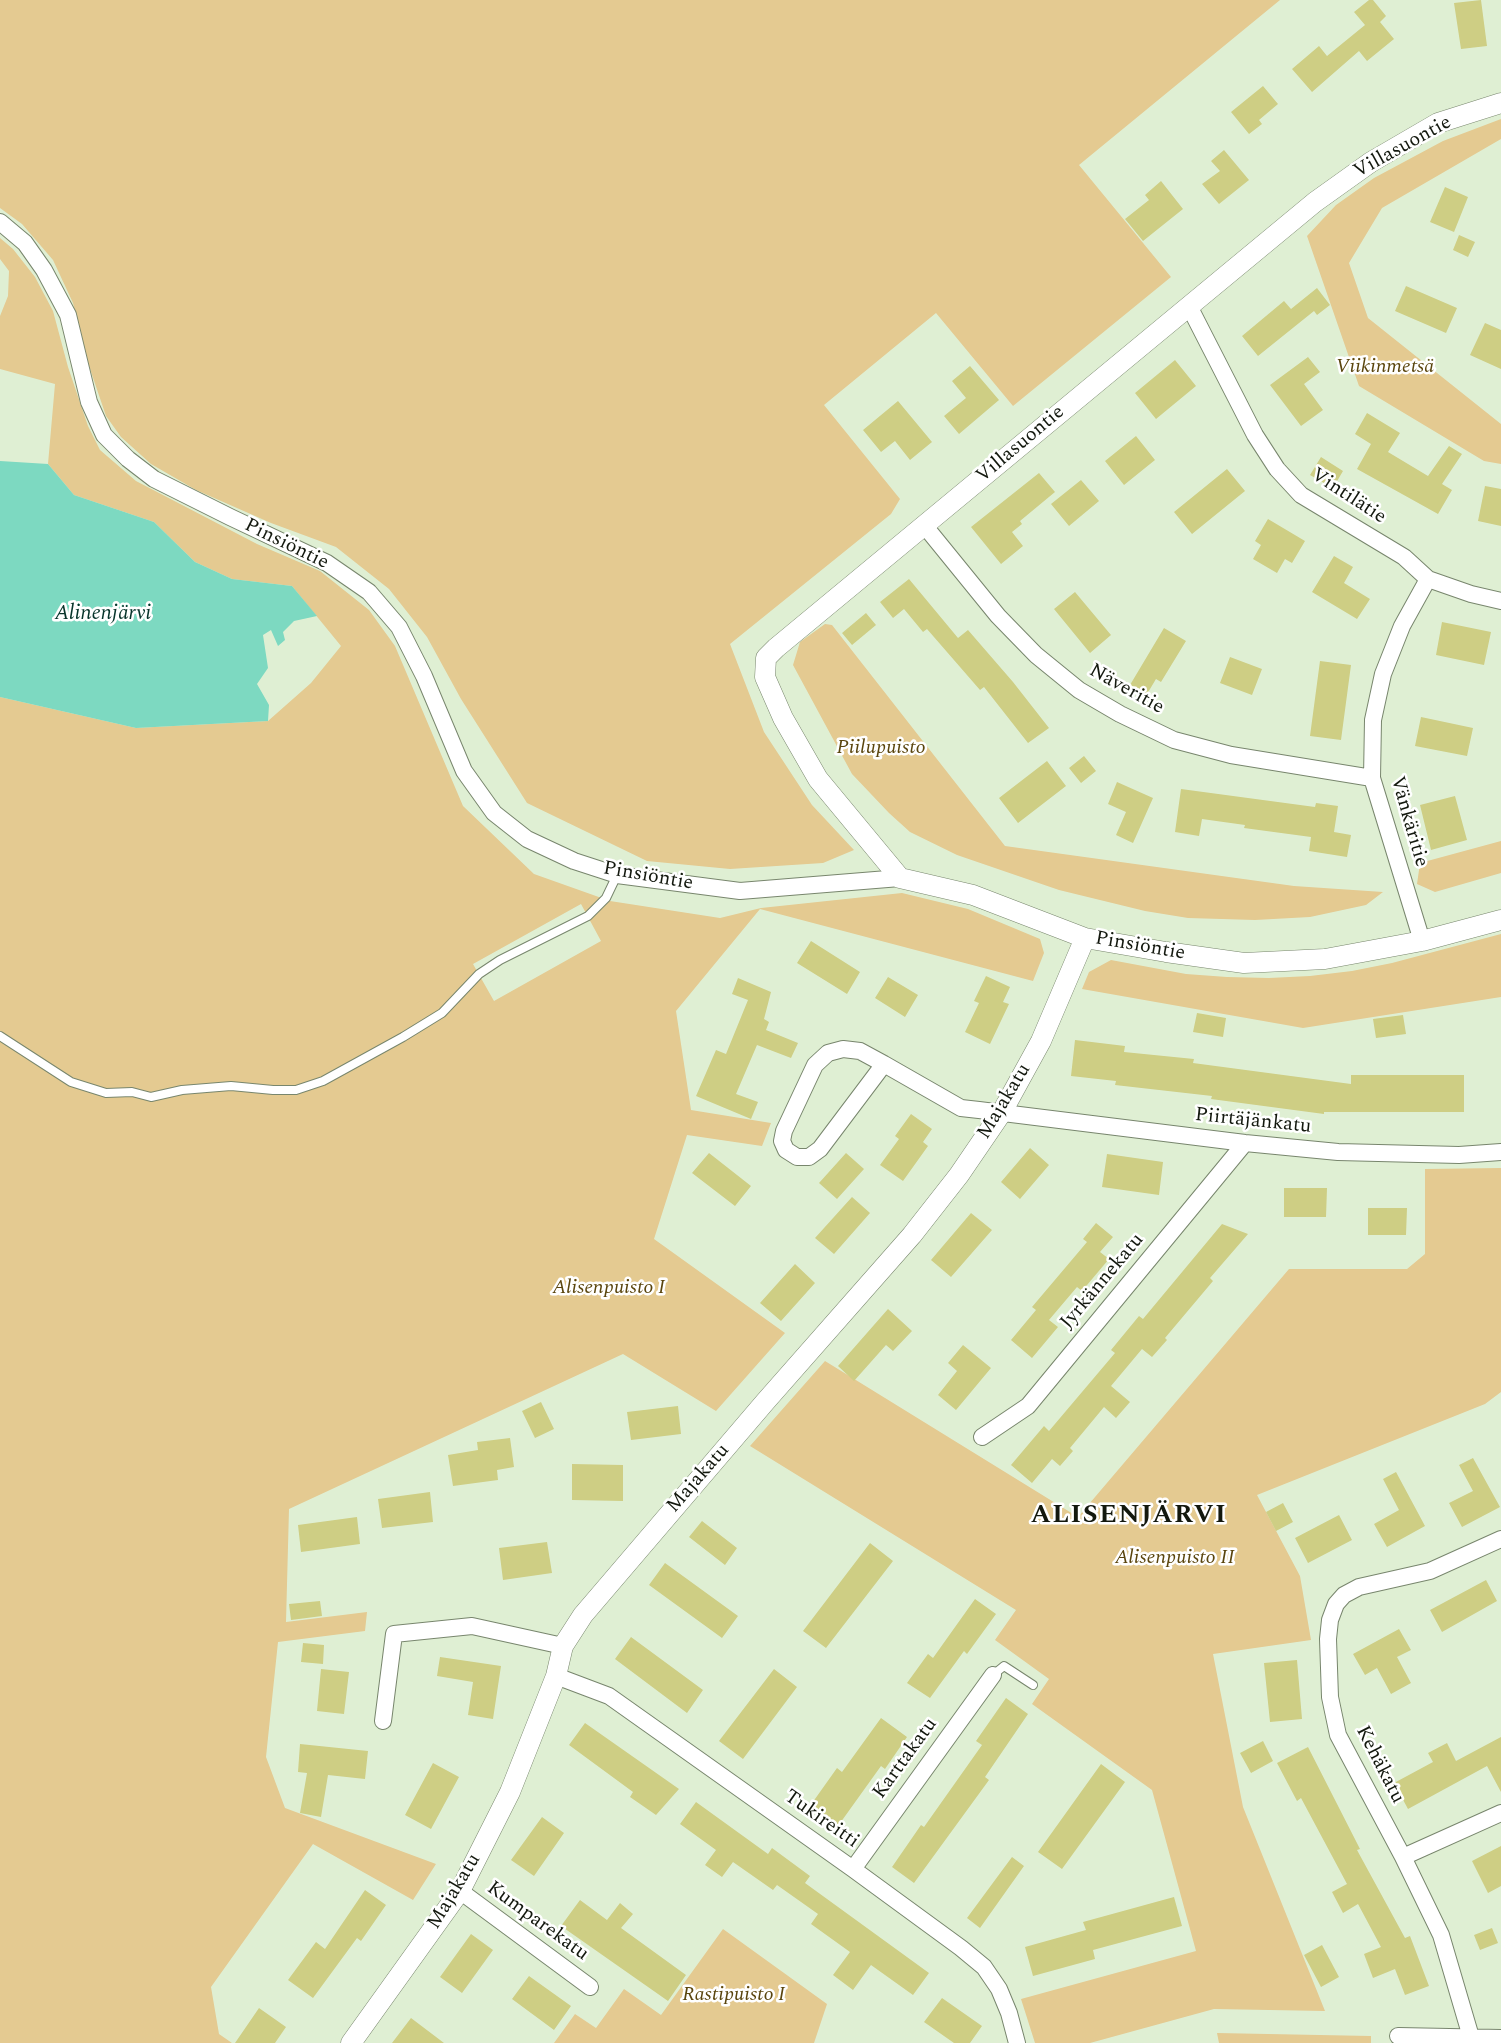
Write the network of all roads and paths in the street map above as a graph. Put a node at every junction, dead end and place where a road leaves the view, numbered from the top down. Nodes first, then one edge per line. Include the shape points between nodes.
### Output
1 (1501, 103) edge
2 (0, 222) edge
3 (1189, 306) junction
4 (924, 525) junction
5 (1428, 579) junction
6 (1501, 601) edge
7 (1372, 778) junction
8 (617, 875) junction
9 (900, 878) junction
10 (1501, 920) edge
11 (1085, 938) junction
12 (1422, 941) junction
13 (0, 1036) edge
14 (884, 1064) junction
15 (1002, 1112) junction
16 (1245, 1143) junction
17 (1501, 1152) edge
18 (982, 1437) dead end
19 (1501, 1539) edge
20 (563, 1646) junction
21 (993, 1675) joint
22 (556, 1676) junction
23 (1033, 1685) dead end
24 (383, 1721) dead end
25 (1501, 1813) edge
26 (1403, 1857) junction
27 (853, 1869) junction
28 (460, 1891) junction
29 (590, 1987) dead end
30 (1398, 2036) dead end
31 (1471, 2037) junction
32 (1501, 2038) edge
33 (351, 2043) edge
34 (1017, 2043) edge

1 - 3 street, Villasuontie via 1438,123 1371,162 1315,202
2 - 8 street, Pinsiöntie via 25,243 68,315 89,402 104,435 154,479 327,563 369,591 399,627 464,771 494,813 527,839
3 - 4 street, Villasuontie
3 - 5 street, Vintilätie via 1255,435 1277,469 1301,495 1404,557
4 - 7 street, Näveritie via 998,616 1036,655 1079,690 1120,714 1174,740 1230,755
4 - 9 street, Villasuontie via 766,658 765,677 818,779
5 - 6 street, Vintilätie
5 - 7 street, Vänkäritie via 1402,626 1383,675 1373,720
7 - 12 street, Vänkäritie
8 - 9 street, Pinsiöntie via 740,891
8 - 13 lane via 606,898 588,916 500,960 479,974 442,1012 403,1037 323,1081 296,1090 231,1086 151,1097 132,1092 106,1093 70,1082
9 - 11 street, Pinsiöntie via 972,895
10 - 12 street, Pinsiöntie
11 - 12 street, Pinsiöntie via 1244,963 1325,959
11 - 15 street, Majakatu via 1041,1041
14 - 14 street, Piirtäjänkatu via 860,1050 828,1053 815,1065 784,1131 782,1141 786,1150 797,1157 809,1157 820,1149
14 - 15 street, Piirtäjänkatu via 961,1108
15 - 16 street, Piirtäjänkatu
15 - 20 street, Majakatu via 912,1235 583,1615
16 - 17 street, Piirtäjänkatu via 1338,1152
16 - 18 street, Jyrkännekatu via 1028,1406
19 - 26 street, Kehäkatu via 1430,1571 1359,1587 1336,1604 1330,1620 1330,1697 1338,1735
20 - 22 street, Majakatu
20 - 24 street via 472,1626 394,1634
21 - 23 lane via 1004,1666
21 - 27 street, Karttakatu
22 - 27 street, Tukireitti via 609,1696
22 - 28 street, Majakatu via 510,1792
25 - 26 street
26 - 31 street, Kehäkatu via 1441,1935
27 - 34 street, Tukireitti via 984,1967 999,1989
28 - 29 street, Kumparekatu
28 - 33 street, Majakatu
30 - 31 street
31 - 32 street

